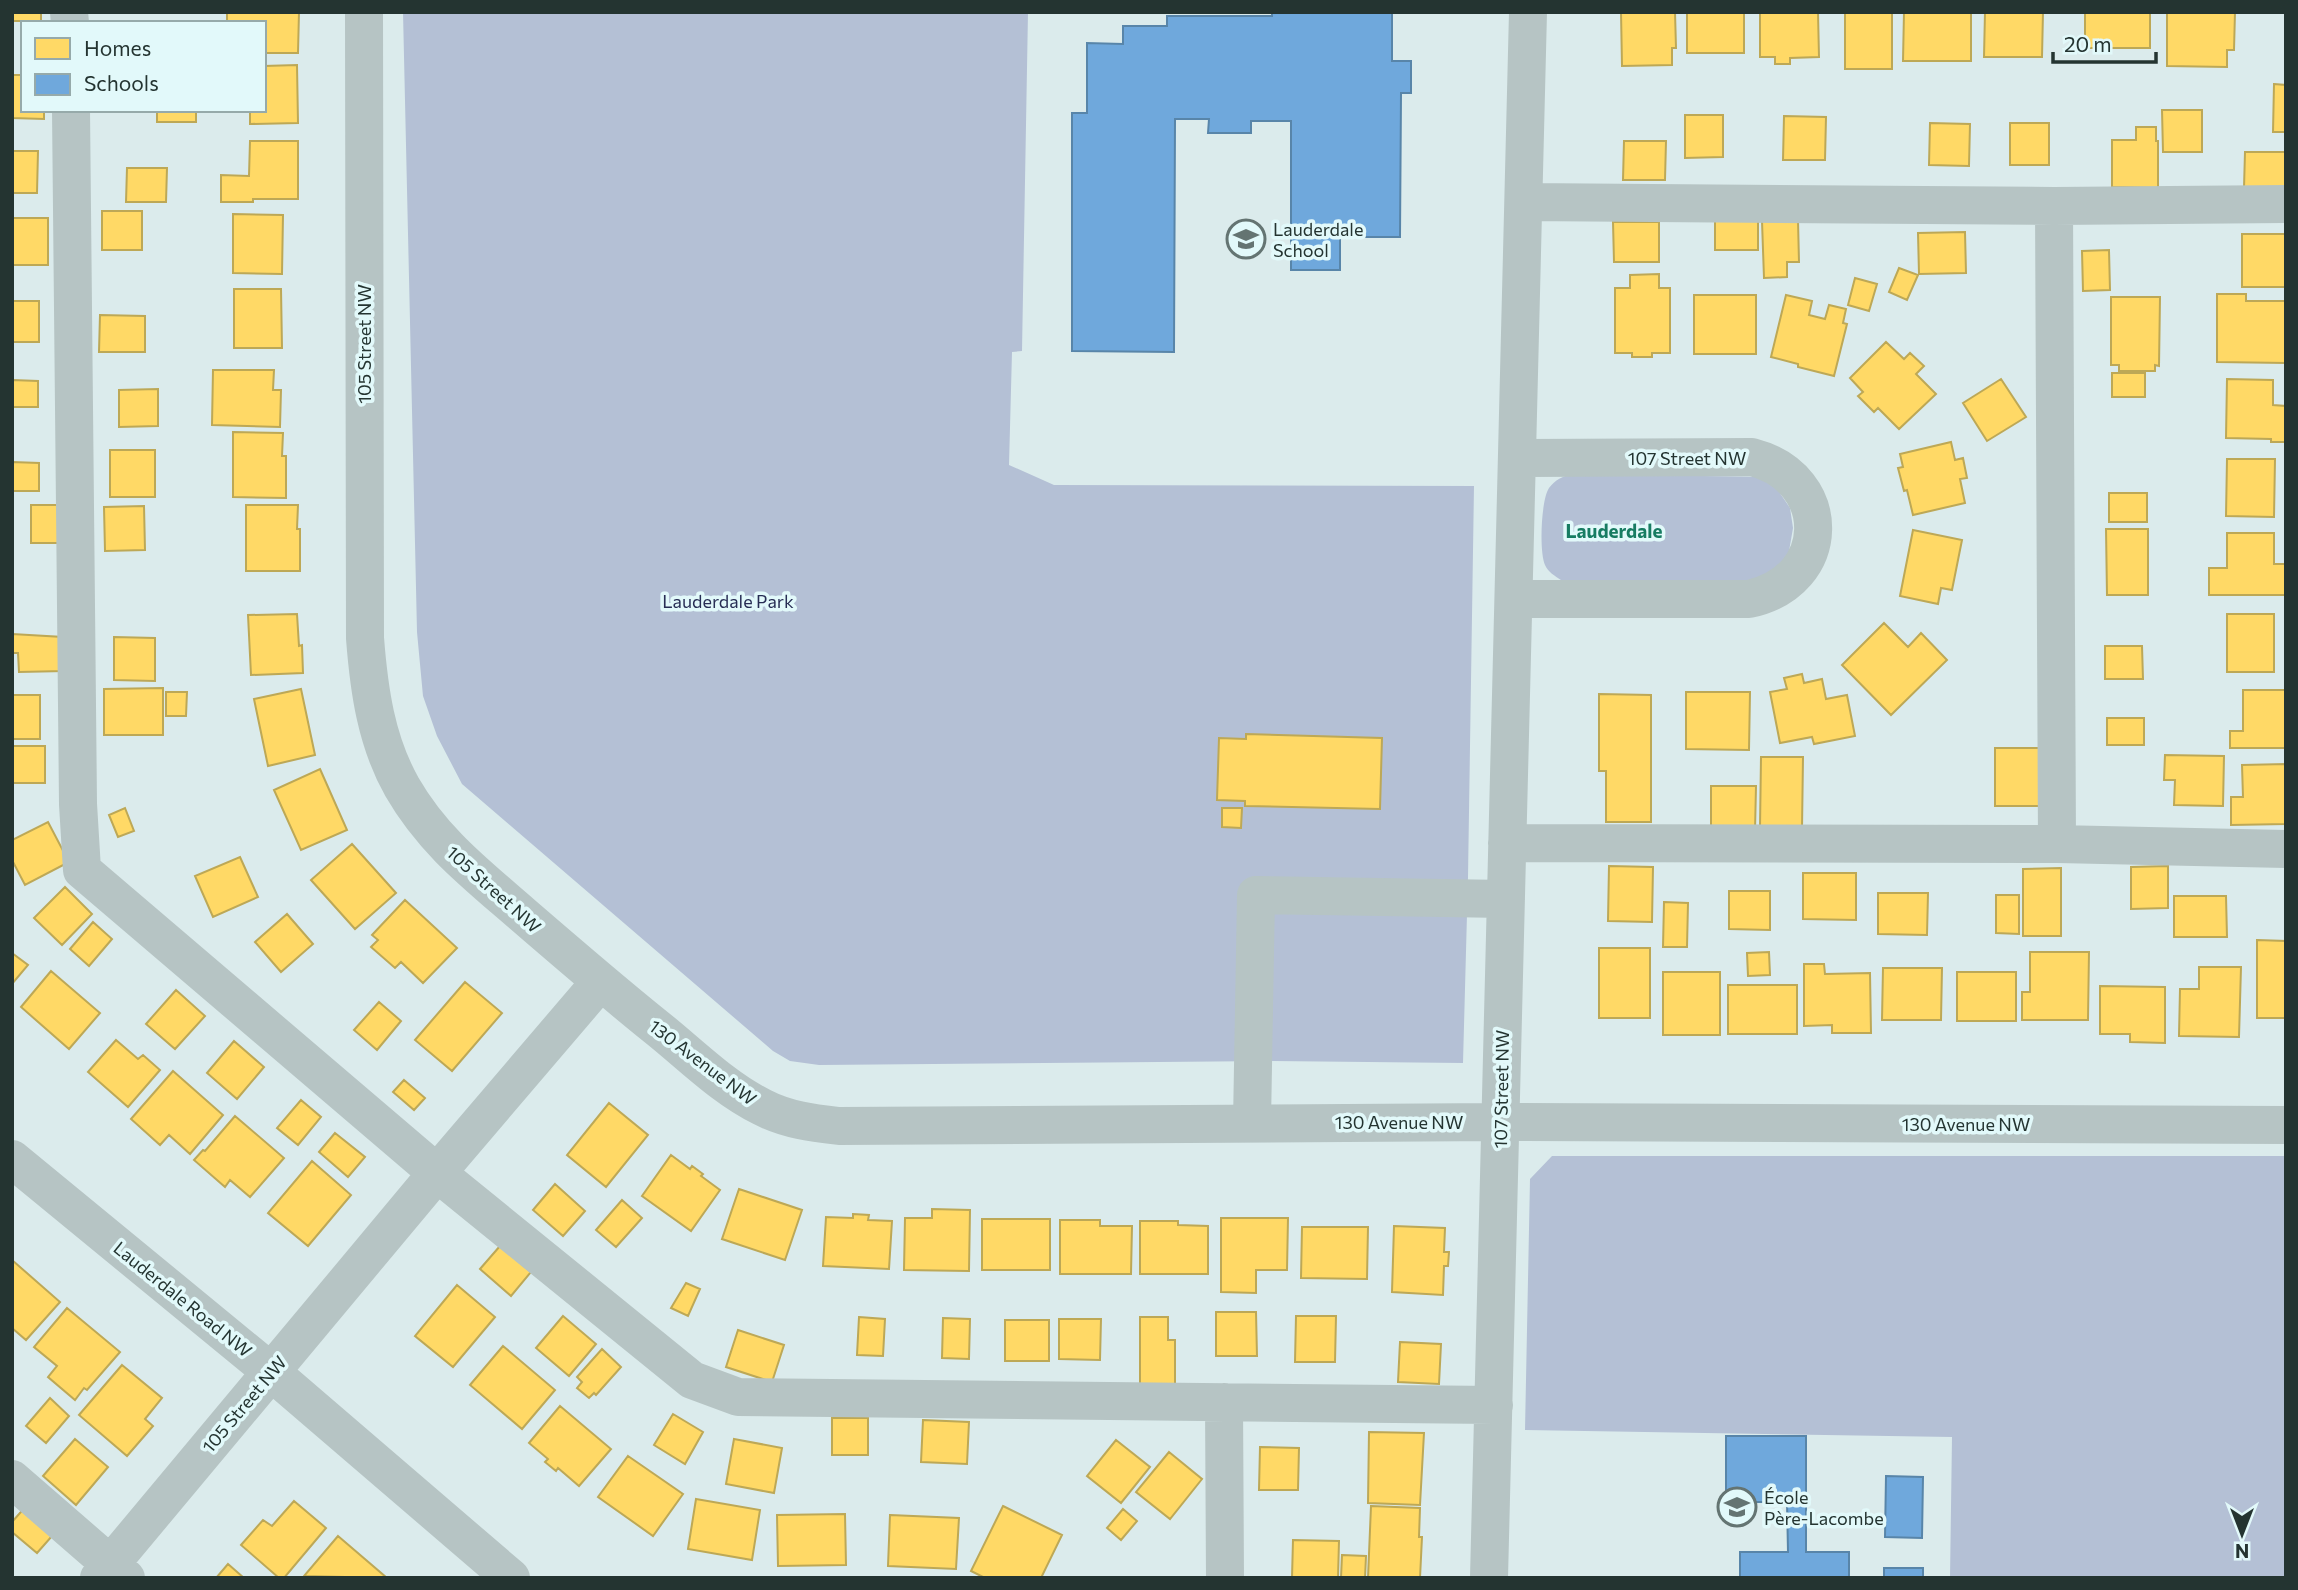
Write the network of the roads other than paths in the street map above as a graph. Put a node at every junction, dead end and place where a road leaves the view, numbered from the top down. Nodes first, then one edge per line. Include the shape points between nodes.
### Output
1 (363, 12) edge
2 (1528, 12) edge
3 (71, 112) edge
4 (1525, 202) junction
5 (2286, 204) edge
6 (2054, 206) junction
7 (1517, 458) junction
8 (1514, 599) junction
9 (1507, 843) junction
10 (2057, 844) junction
11 (2286, 849) edge
12 (1506, 899) junction
13 (600, 982) junction
14 (1499, 1122) junction
15 (1252, 1124) junction
16 (2286, 1125) edge
17 (12, 1159) edge
18 (437, 1173) junction
19 (270, 1371) junction
20 (1224, 1402) junction
21 (1494, 1405) junction
22 (12, 1479) edge
23 (112, 1573) edge
24 (511, 1578) edge
25 (1225, 1578) edge
26 (1489, 1578) edge

1 - 13 street, 105 Street NW via 365,638 374,714 385,751 424,821 450,851
2 - 4 street, 107 Street NW
3 - 18 street via 82,870
4 - 6 street
4 - 7 street, 107 Street NW
5 - 6 street
6 - 10 street
7 - 8 street, 107 Street NW
7 - 8 street, 107 Street NW via 1752,457 1777,466 1797,482 1809,506 1813,532 1803,564 1793,577 1780,588 1749,599
8 - 9 street, 107 Street NW
9 - 10 street
9 - 12 street, 107 Street NW
10 - 11 street
12 - 14 street, 107 Street NW
12 - 15 street via 1256,895
13 - 15 street, 130 Avenue NW via 740,1094 761,1107 806,1122 839,1126
13 - 18 street, 105 Street NW
14 - 15 street, 130 Avenue NW
14 - 16 street, 130 Avenue NW
14 - 21 street, 107 Street NW
17 - 19 street, Lauderdale Road NW
18 - 19 street, 105 Street NW
18 - 20 street via 692,1380 738,1397
19 - 23 street, 105 Street NW
19 - 24 street, Lauderdale Road NW
20 - 21 street
20 - 25 street
21 - 26 street, 107 Street NW
22 - 23 street

